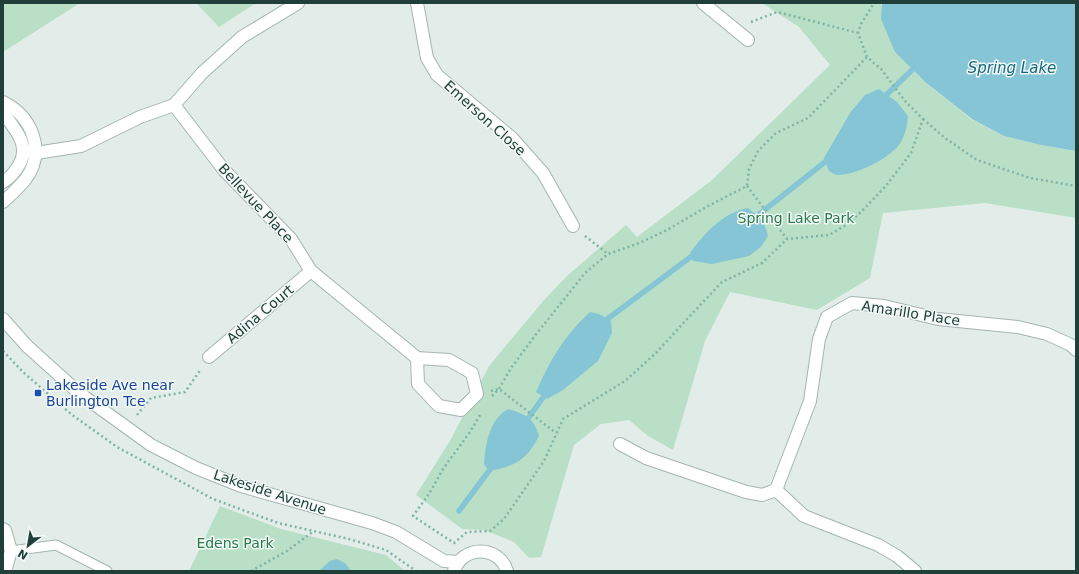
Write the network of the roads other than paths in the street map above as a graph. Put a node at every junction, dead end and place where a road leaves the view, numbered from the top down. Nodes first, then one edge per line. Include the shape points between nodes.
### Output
1 (298, 3) edge
2 (417, 3) edge
3 (703, 3) edge
4 (748, 40) dead end
5 (3, 102) edge
6 (174, 105) junction
7 (3, 113) edge
8 (30, 152) junction
9 (3, 182) edge
10 (3, 202) edge
11 (573, 226) road end
12 (311, 271) junction
13 (3, 319) edge
14 (1076, 350) edge
15 (209, 357) road end
16 (417, 358) junction
17 (620, 444) dead end
18 (776, 490) junction
19 (3, 529) edge
20 (11, 551) junction
21 (456, 566) edge
22 (5, 571) edge
23 (107, 571) edge
24 (507, 571) edge
25 (915, 571) edge

1 - 6 street via 242,37 202,73
2 - 11 street, Emerson Close via 427,58 437,75 512,138 542,173
3 - 4 street
5 - 8 street via 29,125 34,140
6 - 8 street via 140,117 81,146
6 - 12 street, Bellevue Place via 224,170 291,239
7 - 8 street
8 - 9 street
8 - 10 street via 35,158 25,180
12 - 15 street, Adina Court
12 - 16 street, Bellevue Place
13 - 21 street, Lakeside Avenue via 79,393 158,448 196,468 241,486 396,532
14 - 18 street, Amarillo Place via 1047,334 1018,327 938,319 884,306 852,303 827,317 819,339 810,401
16 - 16 street via 449,360 472,373 477,394 461,410 440,406 418,384
17 - 18 street via 646,458 746,492 762,495
18 - 25 street via 804,516 878,545
19 - 20 street
20 - 22 street
20 - 23 lane via 56,545
21 - 24 street via 465,555 483,551 500,558

